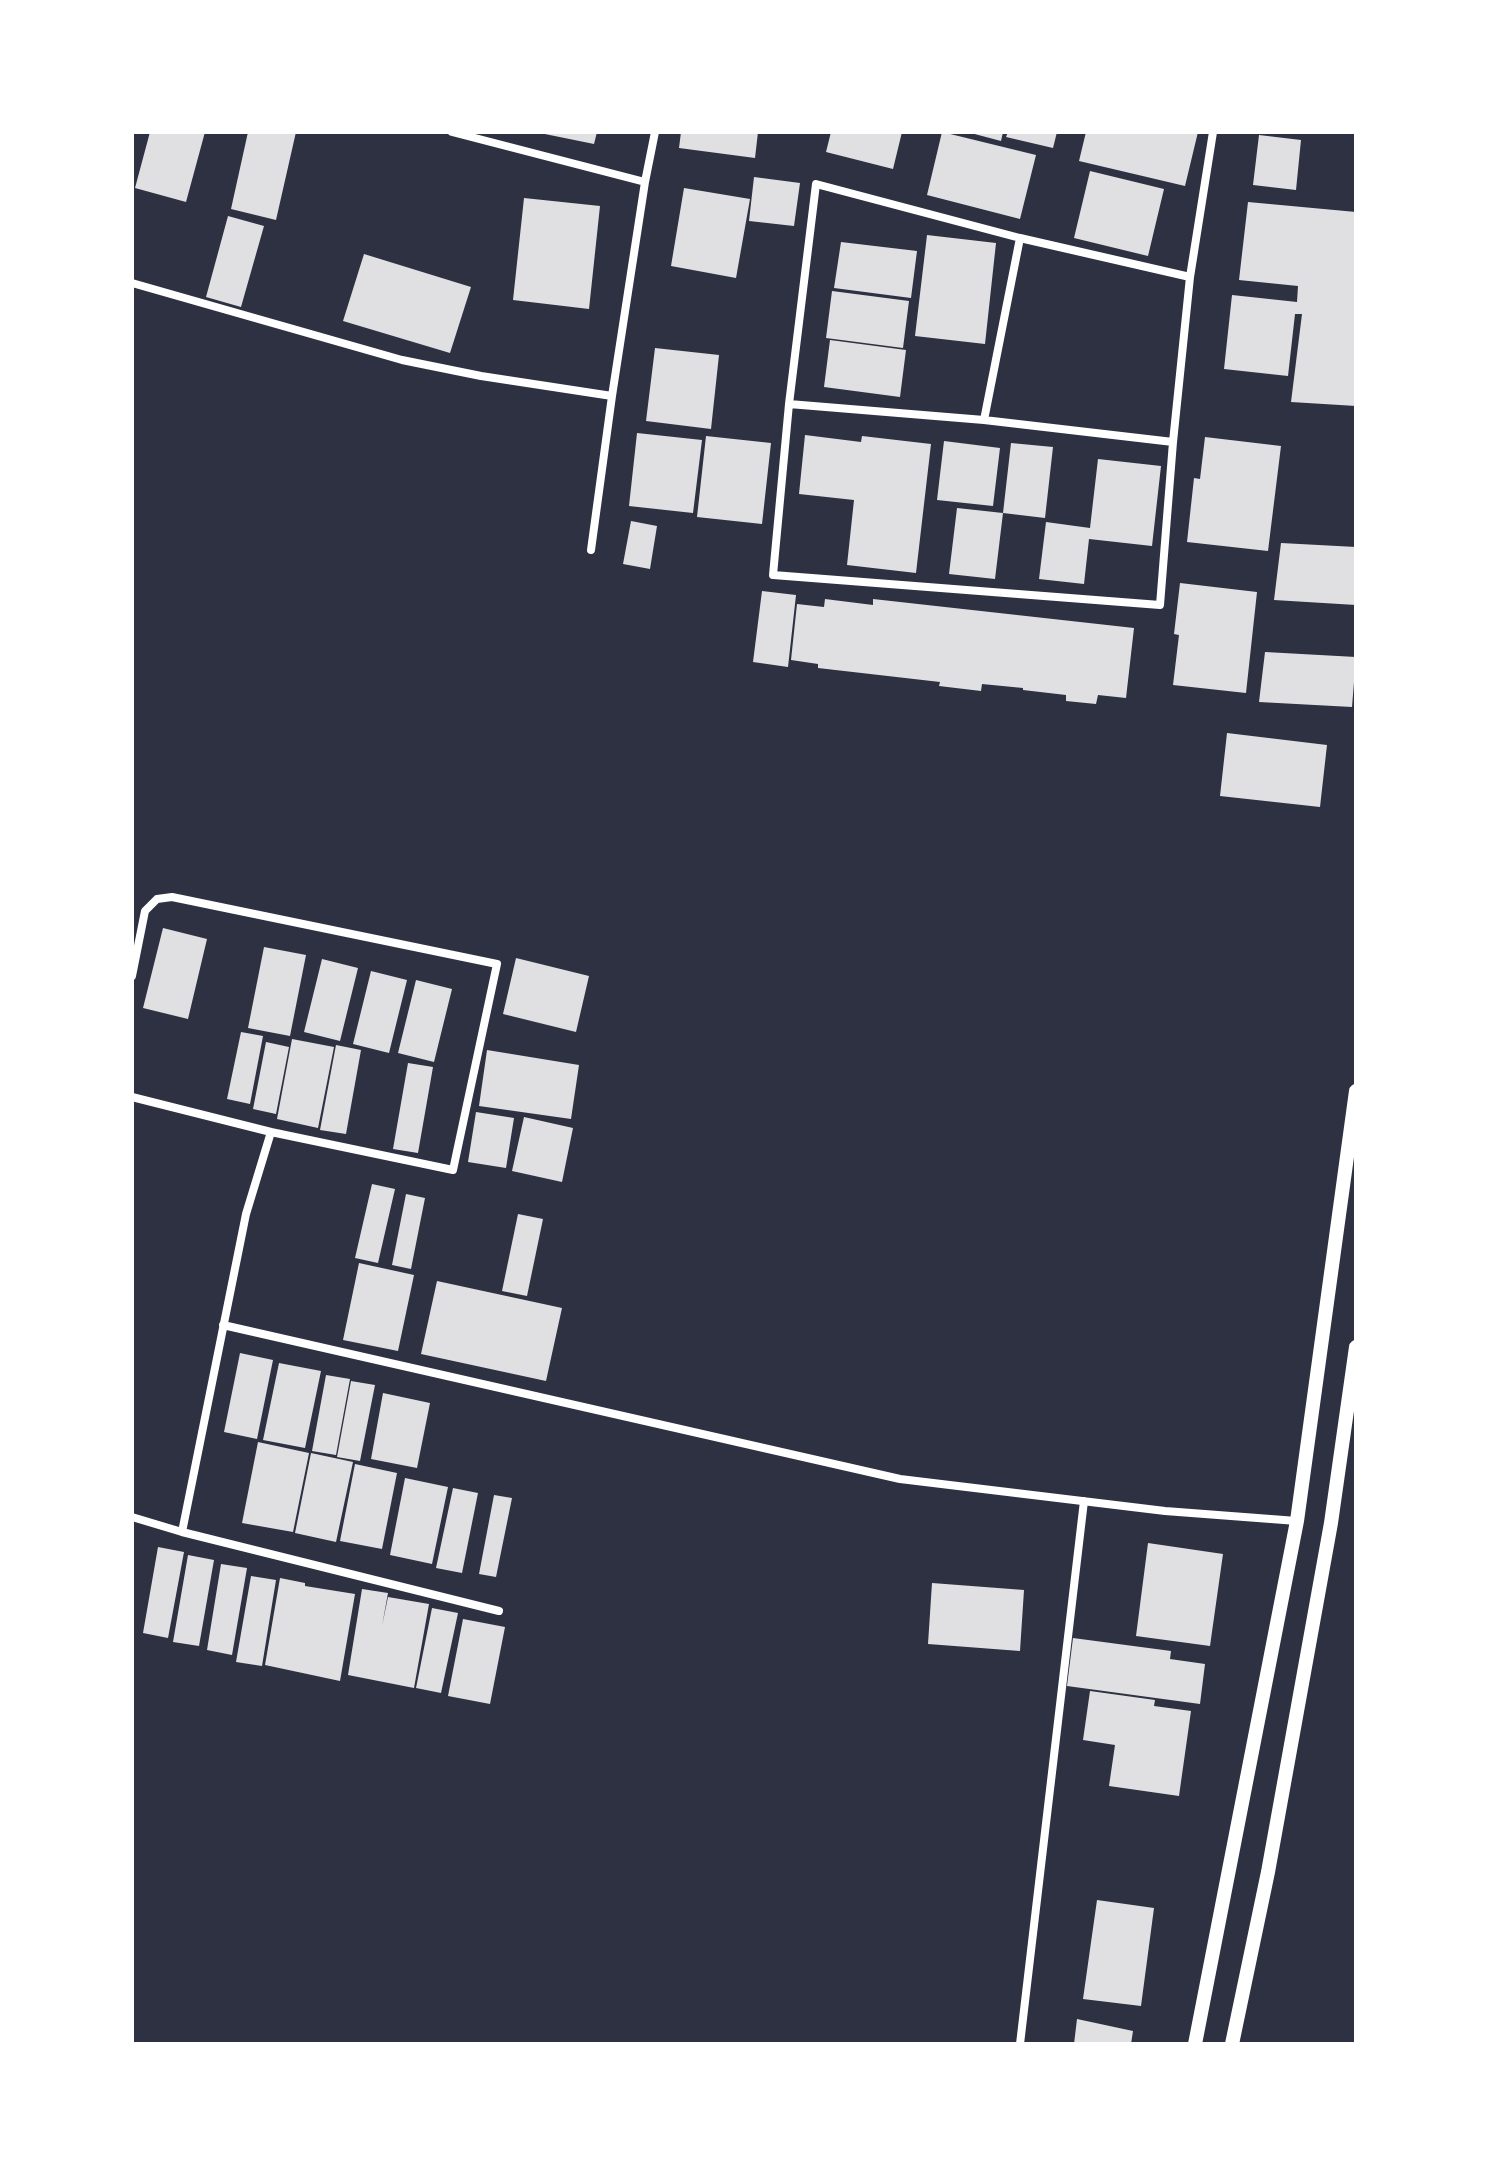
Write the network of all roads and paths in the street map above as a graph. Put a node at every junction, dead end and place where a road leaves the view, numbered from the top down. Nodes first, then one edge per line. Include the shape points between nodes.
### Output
1 (452, 132) edge
2 (655, 132) edge
3 (1213, 132) edge
4 (645, 182) junction
5 (1020, 238) junction
6 (1190, 277) junction
7 (132, 283) edge
8 (612, 396) junction
9 (789, 404) junction
10 (984, 420) junction
11 (1173, 442) junction
12 (591, 550) dead end
13 (132, 976) edge
14 (1356, 1091) edge
15 (132, 1097) edge
16 (271, 1132) junction
17 (223, 1325) junction
18 (1356, 1347) edge
19 (1084, 1501) junction
20 (132, 1517) edge
21 (1297, 1521) junction
22 (182, 1532) junction
23 (499, 1611) dead end
24 (1020, 2044) edge
25 (1195, 2044) edge
26 (1232, 2044) edge

1 - 4 street
2 - 4 street
3 - 6 street
4 - 8 street
5 - 6 street
5 - 9 street via 816,184
5 - 10 street
6 - 11 street
7 - 8 street via 402,360
8 - 12 street
9 - 10 street
9 - 11 street via 773,575 1160,605
10 - 11 street
13 - 16 street via 145,911 157,899 172,897 497,964 453,1170
14 - 21 street
15 - 16 street
16 - 17 street via 246,1214
17 - 19 street via 900,1479
17 - 22 street
18 - 26 street via 1328,1538
19 - 21 street
19 - 24 street
20 - 22 street
21 - 25 street
22 - 23 street

